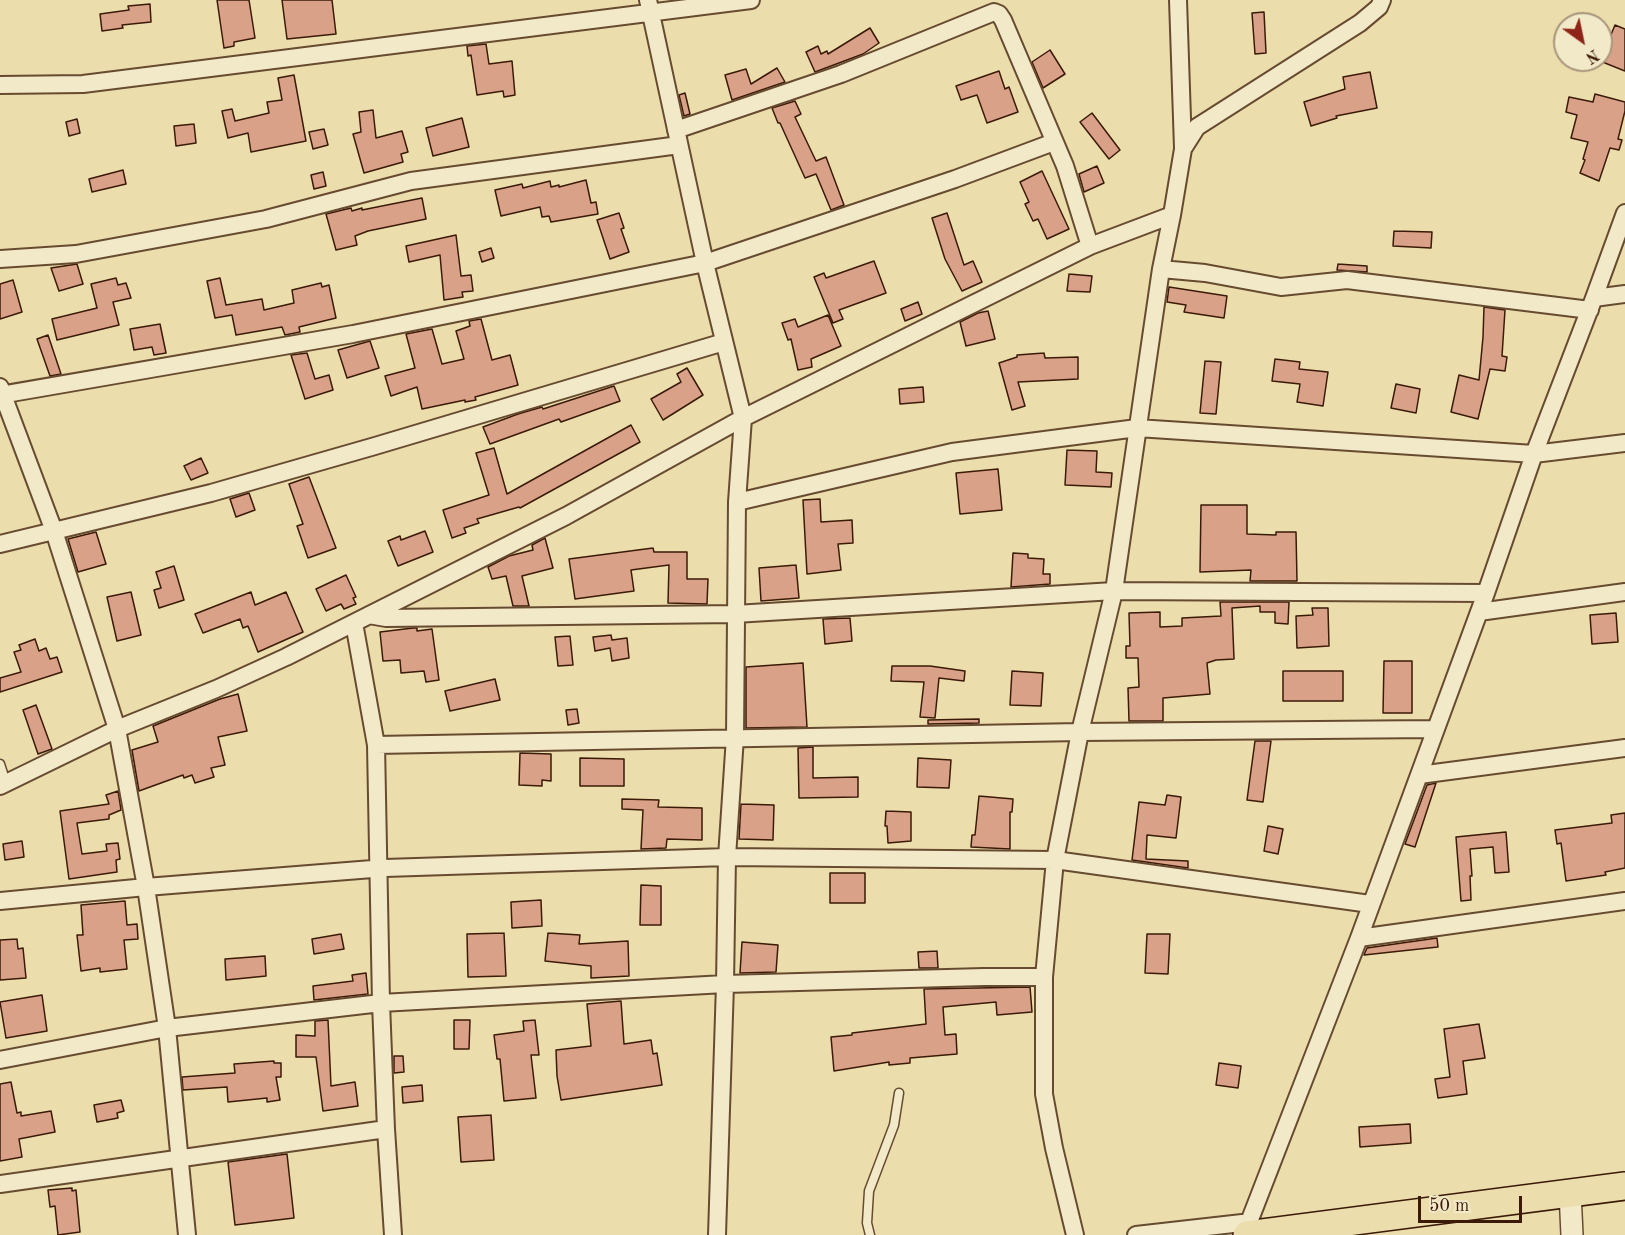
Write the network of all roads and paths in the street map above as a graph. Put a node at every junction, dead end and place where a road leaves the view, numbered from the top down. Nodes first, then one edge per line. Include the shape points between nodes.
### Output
1 (751, 0) edge
2 (1178, 0) edge
3 (1382, 0) edge
4 (649, 7) edge
5 (0, 85) edge
6 (677, 137) junction
7 (1054, 142) junction
8 (1184, 149) junction
9 (1625, 213) edge
10 (1172, 215) junction
11 (1090, 246) junction
12 (0, 259) edge
13 (705, 263) junction
14 (1161, 269) junction
15 (1625, 294) edge
16 (1592, 304) junction
17 (724, 342) junction
18 (1, 392) edge
19 (742, 418) junction
20 (1137, 428) junction
21 (1625, 443) edge
22 (1534, 454) junction
23 (737, 502) junction
24 (54, 531) junction
25 (0, 544) edge
26 (1113, 591) junction
27 (1625, 592) edge
28 (1486, 593) junction
29 (1479, 612) junction
30 (735, 614) junction
31 (362, 619) junction
32 (117, 729) junction
33 (1435, 729) junction
34 (1080, 732) junction
35 (735, 737) junction
36 (376, 745) junction
37 (1625, 748) edge
38 (0, 764) edge
39 (1419, 775) junction
40 (3, 784) edge
41 (727, 857) junction
42 (1054, 860) junction
43 (377, 868) junction
44 (146, 887) junction
45 (0, 901) edge
46 (1625, 901) edge
47 (1370, 904) junction
48 (1359, 938) junction
49 (1044, 977) junction
50 (726, 984) junction
51 (381, 1003) junction
52 (167, 1028) junction
53 (0, 1060) edge
54 (899, 1093) dead end
55 (386, 1129) junction
56 (180, 1158) junction
57 (0, 1184) edge
58 (1625, 1186) edge
59 (1570, 1192) junction
60 (1247, 1230) edge
61 (187, 1235) edge
62 (393, 1235) edge
63 (717, 1235) edge
64 (870, 1235) edge
65 (1075, 1235) edge
66 (1136, 1235) edge
67 (1572, 1235) edge

1 - 4 street
2 - 8 street
3 - 8 street via 1360,23 1203,122
4 - 5 street via 83,84
4 - 6 street
6 - 7 street via 994,12 1003,20
6 - 12 street via 411,182 266,219 76,254
6 - 13 street
7 - 11 street
7 - 13 street
8 - 10 street
9 - 16 street
10 - 11 street
10 - 14 street
11 - 19 street
13 - 17 street
13 - 18 street via 353,334
14 - 16 street via 1281,287 1347,280
14 - 20 street
15 - 16 street
16 - 22 street
17 - 19 street
17 - 24 street via 375,447
18 - 24 street
19 - 23 street
19 - 31 street via 566,516
20 - 22 street
20 - 23 street via 952,452
20 - 26 street
21 - 22 street
22 - 28 street
23 - 30 street
24 - 25 street
24 - 32 street
26 - 28 street
26 - 30 street
26 - 34 street
27 - 29 street
28 - 29 street
29 - 33 street
30 - 31 street
30 - 35 street
31 - 32 street via 216,689
31 - 36 street
32 - 40 street
32 - 44 street
33 - 34 street
33 - 39 street
34 - 35 street
34 - 42 street
35 - 36 street
35 - 41 street
36 - 43 street
37 - 39 street
38 - 40 lane
39 - 47 street
41 - 42 street
41 - 43 street
41 - 50 street
42 - 47 street
42 - 49 street
43 - 44 street
43 - 51 street
44 - 45 street
44 - 52 street
46 - 48 street
47 - 48 street
48 - 60 street
49 - 50 street
49 - 65 street via 1044,1094
50 - 51 street
50 - 63 street
51 - 52 street
51 - 55 street
52 - 53 street
52 - 56 street
54 - 64 lane via 894,1125 869,1191
55 - 56 street
55 - 62 street
56 - 57 street
56 - 61 street
58 - 59 main road
59 - 60 main road
59 - 67 street
60 - 66 street

